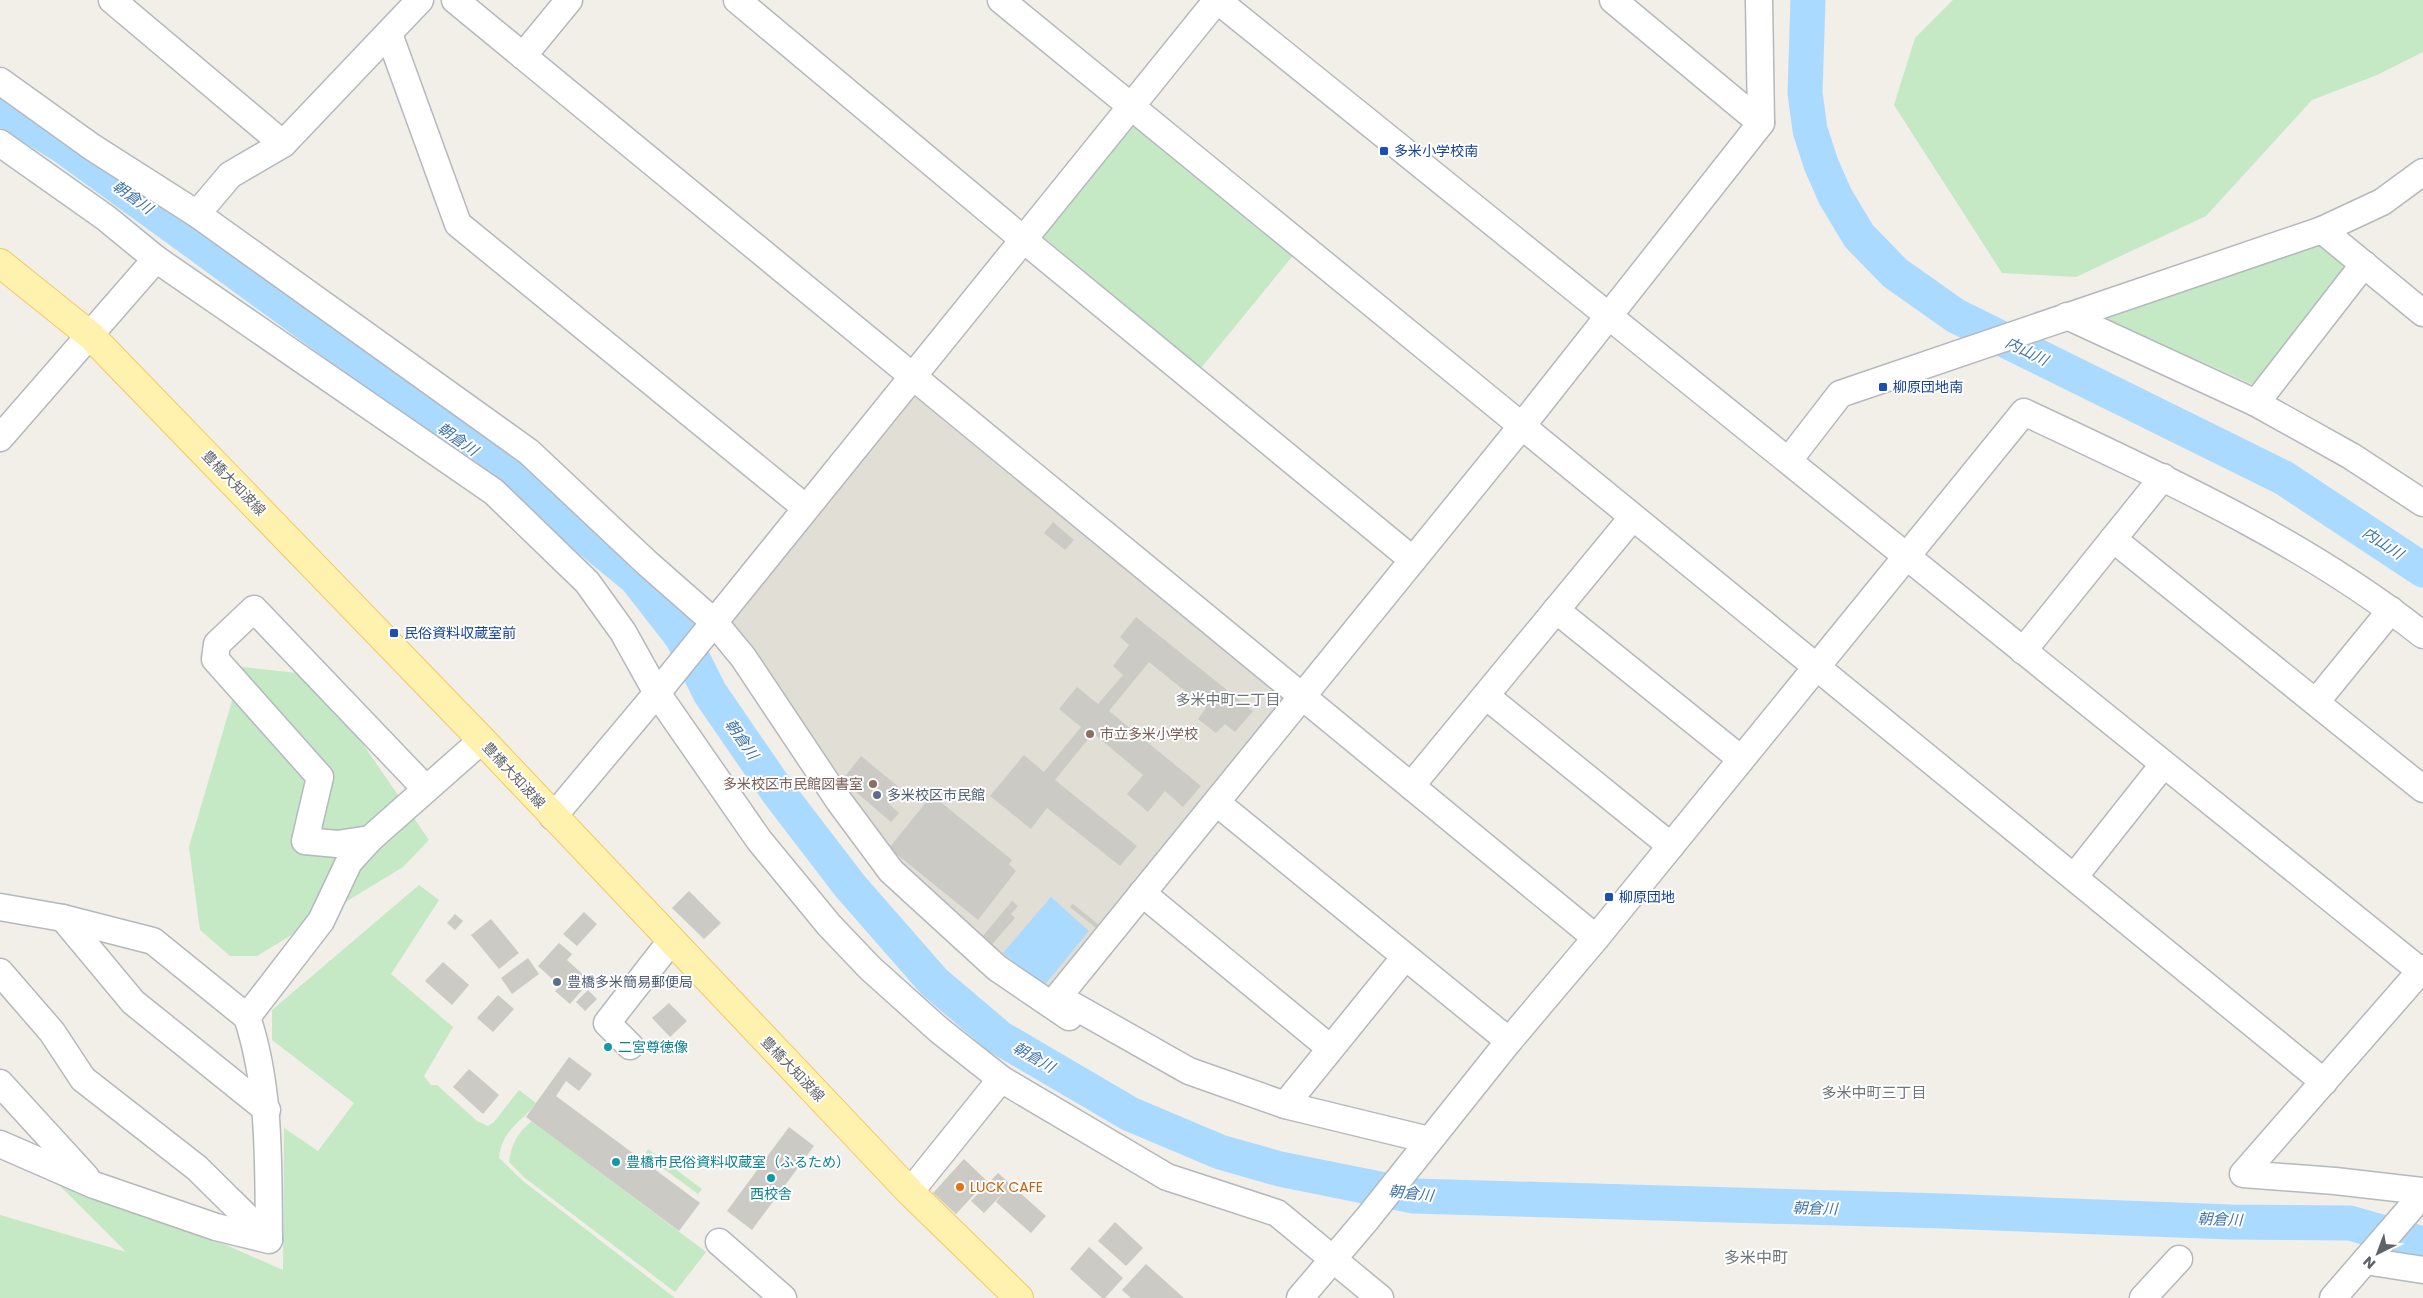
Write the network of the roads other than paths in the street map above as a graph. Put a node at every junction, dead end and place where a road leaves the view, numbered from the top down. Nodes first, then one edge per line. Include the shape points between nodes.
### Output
1 (112, 0) edge
2 (420, 0) edge
3 (455, 0) edge
4 (569, 0) edge
5 (737, 0) edge
6 (1001, 0) edge
7 (1217, 0) edge
8 (1613, 0) edge
9 (1759, 0) edge
10 (389, 34) junction
11 (523, 56) junction
12 (0, 80) edge
13 (1131, 106) junction
14 (1761, 123) junction
15 (0, 143) edge
16 (284, 144) junction
17 (2423, 172) edge
18 (198, 214) junction
19 (2322, 230) junction
20 (1024, 240) junction
21 (156, 259) junction
22 (0, 263) edge
23 (2364, 264) junction
24 (2423, 313) edge
25 (1609, 316) junction
26 (2067, 316) junction
27 (91, 336) junction
28 (912, 377) junction
29 (2256, 403) junction
30 (5, 421) edge
31 (1521, 427) junction
32 (1789, 460) junction
33 (2163, 477) junction
34 (2423, 503) edge
35 (806, 508) junction
36 (1632, 518) junction
37 (2113, 539) junction
38 (1906, 556) junction
39 (1413, 560) junction
40 (1556, 610) junction
41 (2391, 610) junction
42 (712, 625) junction
43 (2423, 635) edge
44 (2023, 652) junction
45 (1815, 667) junction
46 (662, 687) junction
47 (1486, 696) junction
48 (1302, 697) junction
49 (2316, 702) junction
50 (482, 740) junction
51 (1741, 759) junction
52 (2163, 765) junction
53 (1411, 786) junction
54 (426, 789) junction
55 (2423, 789) edge
56 (1217, 803) junction
57 (553, 817) junction
58 (370, 839) junction
59 (1671, 846) junction
60 (2075, 876) junction
61 (1142, 894) junction
62 (0, 907) edge
63 (63, 918) junction
64 (1596, 938) junction
65 (671, 941) junction
66 (1405, 957) junction
67 (2422, 970) edge
68 (0, 972) edge
69 (247, 1017) junction
70 (1509, 1041) junction
71 (630, 1046) dead end
72 (1330, 1048) junction
73 (1189, 1070) junction
74 (1001, 1080) junction
75 (2324, 1082) junction
76 (0, 1083) edge
77 (1285, 1106) junction
78 (267, 1110) junction
79 (0, 1144) edge
80 (1423, 1148) junction
81 (94, 1185) junction
82 (910, 1192) junction
83 (2420, 1197) edge
84 (269, 1240) junction
85 (719, 1242) dead end
86 (2179, 1259) dead end
87 (2367, 1259) junction
88 (1333, 1260) junction
89 (2423, 1270) edge
90 (783, 1298) edge
91 (1019, 1298) edge
92 (1300, 1298) edge
93 (1380, 1298) edge
94 (2143, 1298) edge
95 (2333, 1298) edge

1 - 16 street
2 - 10 street
3 - 11 street
4 - 11 street
5 - 20 street
6 - 13 street
7 - 13 street
7 - 25 street
8 - 14 street
9 - 14 street
10 - 16 street
10 - 35 street via 458,224
11 - 28 street
12 - 18 street via 92,147
13 - 20 street
13 - 31 street
14 - 25 street
15 - 21 street via 106,218
16 - 18 street via 230,175
17 - 19 street via 2382,202
18 - 42 street via 529,452
19 - 23 street
19 - 26 street
20 - 28 street
20 - 39 street
21 - 27 street
21 - 46 street via 494,492 587,582
22 - 27 main road, 豊橋大知波線
23 - 24 street
23 - 29 street
25 - 31 street
25 - 32 street
26 - 29 street
26 - 32 street via 1840,394
27 - 30 street
27 - 50 main road, 豊橋大知波線
28 - 35 street
28 - 48 street
29 - 34 street via 2351,456
31 - 36 street
31 - 39 street
32 - 38 street
33 - 37 street
33 - 38 street via 2024,412
33 - 41 street via 2286,542
35 - 42 street
36 - 40 street
36 - 45 street
37 - 44 street
37 - 49 street
38 - 44 street
38 - 45 street
39 - 48 street
40 - 47 street
40 - 51 street
41 - 43 street
41 - 49 street
42 - 46 street
42 - 73 street via 743,657 839,801 892,871 998,968 1056,1009 1173,1078
44 - 52 street
45 - 51 street
45 - 60 street
46 - 57 street
46 - 74 street via 759,840 828,925 939,1030
47 - 53 street
47 - 59 street
48 - 53 street
48 - 56 street
49 - 55 street
50 - 54 street
50 - 57 main road, 豊橋大知波線
51 - 59 street
52 - 60 street
52 - 67 street
53 - 64 street
54 - 58 street
54 - 58 street via 254,609 217,644 215,659 320,777 305,841 338,844
56 - 61 street
56 - 66 street
57 - 65 main road, 豊橋大知波線
58 - 69 street via 349,862 321,921
59 - 64 street
60 - 75 street
61 - 72 street
61 - 73 street via 1058,997
62 - 63 street
63 - 69 street via 153,941
63 - 78 street via 133,1002
64 - 70 street
65 - 71 street via 607,1023
65 - 82 main road, 豊橋大知波線
66 - 70 street
66 - 72 street
67 - 75 street
68 - 84 street via 52,1032 84,1079 197,1168
69 - 78 street via 257,1047
70 - 80 street
72 - 77 street
73 - 77 street
74 - 82 street
74 - 88 street via 1167,1177 1277,1213
75 - 83 street via 2243,1174
76 - 81 street
77 - 80 street
78 - 84 street
79 - 81 street
80 - 88 street
81 - 84 street via 216,1227
82 - 91 main road, 豊橋大知波線
83 - 87 street
85 - 90 street
86 - 94 street
87 - 89 street
87 - 95 street
88 - 92 street
88 - 93 street

